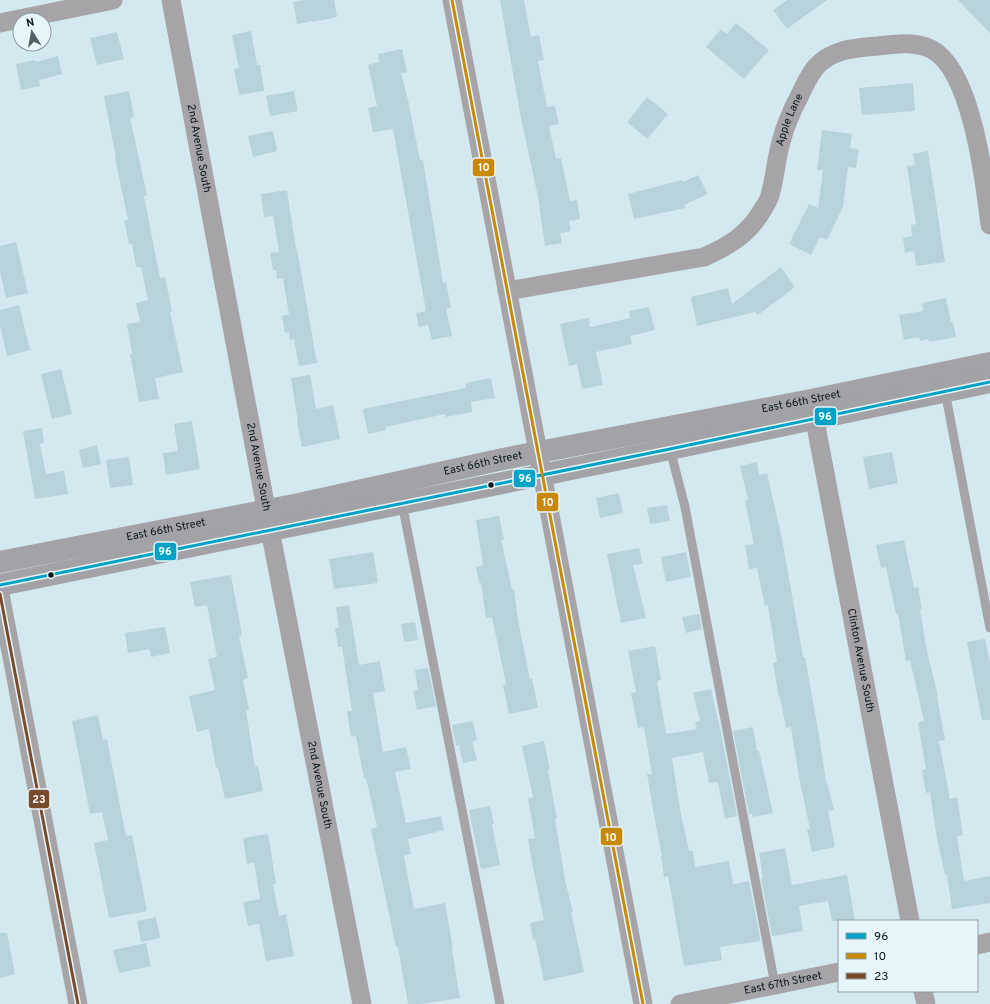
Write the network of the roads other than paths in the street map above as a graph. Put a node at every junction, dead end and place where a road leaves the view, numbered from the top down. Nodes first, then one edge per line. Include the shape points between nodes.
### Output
1 (113, 0) edge
2 (171, 0) edge
3 (452, 0) edge
4 (0, 24) edge
5 (990, 225) edge
6 (507, 290) junction
7 (990, 364) edge
8 (990, 382) edge
9 (944, 391) junction
10 (812, 410) junction
11 (670, 449) junction
12 (538, 452) junction
13 (542, 475) junction
14 (400, 493) junction
15 (269, 520) junction
16 (0, 562) edge
17 (0, 585) edge
18 (0, 594) edge
19 (990, 628) edge
20 (910, 920) edge
21 (990, 942) edge
22 (978, 945) edge
23 (838, 972) edge
24 (775, 985) junction
25 (923, 992) edge
26 (78, 1004) edge
27 (362, 1004) edge
28 (500, 1004) edge
29 (643, 1004) edge
30 (680, 1004) edge
31 (926, 1004) edge

1 - 4 street
2 - 15 street, 2nd Avenue South
3 - 6 street
5 - 6 street, Apple Lane via 974,126 956,77 947,62 932,50 916,44 899,43 843,50 828,57 815,68 806,83 791,112 780,142 770,198 758,218 743,235 704,257
6 - 12 street
7 - 10 main road, East 66th Street
8 - 9 main road, East 66th Street
9 - 10 main road, East 66th Street
9 - 19 lane
10 - 11 main road, East 66th Street via 776,426
10 - 12 main road, East 66th Street
10 - 20 street, Clinton Avenue South
11 - 13 main road, East 66th Street
11 - 24 lane via 685,507
12 - 13 street
12 - 14 main road, East 66th Street via 503,459
13 - 14 main road, East 66th Street
13 - 29 street
14 - 15 main road, East 66th Street via 299,504
14 - 28 lane
15 - 16 main road, East 66th Street via 231,517
15 - 17 main road, East 66th Street
15 - 27 street, 2nd Avenue South
18 - 26 street
21 - 22 street
23 - 24 street, East 67th Street
24 - 30 street, East 67th Street
25 - 31 street

